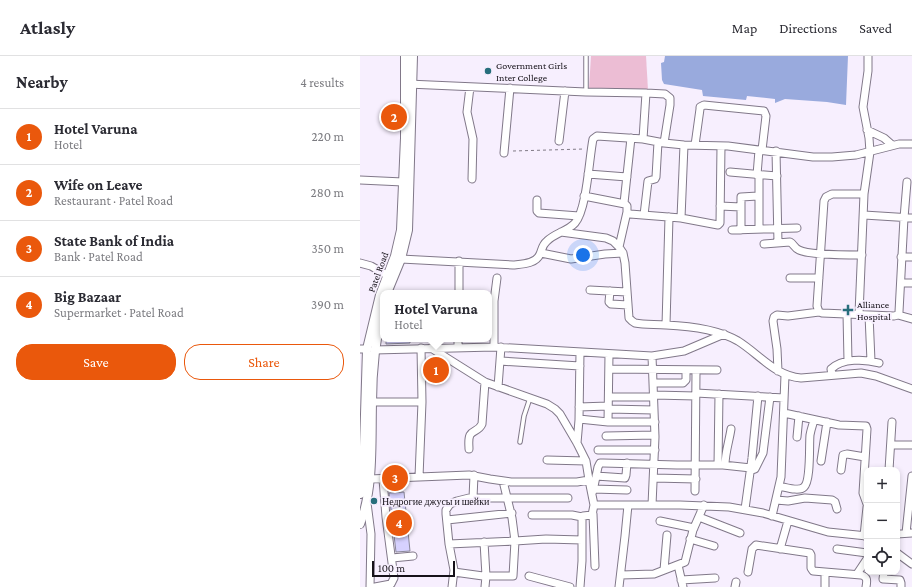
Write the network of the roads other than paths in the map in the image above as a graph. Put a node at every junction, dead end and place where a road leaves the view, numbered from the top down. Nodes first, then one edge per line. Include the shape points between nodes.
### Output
1 (405, 56) edge
2 (413, 56) edge
3 (586, 56) edge
4 (868, 56) edge
5 (409, 84) junction
6 (470, 87) junction
7 (510, 88) junction
8 (565, 91) junction
9 (586, 92) junction
10 (646, 93) junction
11 (867, 130) junction
12 (631, 138) junction
13 (643, 139) junction
14 (559, 141) dead end
15 (661, 143) junction
16 (912, 144) edge
17 (695, 145) junction
18 (892, 145) junction
19 (684, 146) junction
20 (720, 146) junction
21 (761, 150) junction
22 (776, 152) junction
23 (870, 152) junction
24 (504, 153) dead end
25 (730, 172) dead end
26 (588, 174) junction
27 (758, 175) junction
28 (777, 176) junction
29 (627, 177) junction
30 (472, 179) dead end
31 (360, 180) edge
32 (403, 182) junction
33 (907, 182) dead end
34 (864, 194) junction
35 (584, 196) junction
36 (758, 196) junction
37 (537, 200) dead end
38 (624, 203) junction
39 (720, 206) junction
40 (741, 207) junction
41 (627, 212) junction
42 (644, 215) junction
43 (864, 215) junction
44 (579, 216) junction
45 (669, 217) junction
46 (681, 218) junction
47 (904, 218) junction
48 (912, 218) edge
49 (797, 228) dead end
50 (778, 229) junction
51 (405, 230) junction
52 (732, 230) dead end
53 (741, 230) junction
54 (759, 230) junction
55 (561, 232) junction
56 (778, 243) junction
57 (764, 244) dead end
58 (621, 250) junction
59 (541, 253) junction
60 (821, 254) junction
61 (862, 255) junction
62 (901, 257) junction
63 (912, 257) edge
64 (398, 258) junction
65 (360, 262) edge
66 (459, 262) junction
67 (390, 276) junction
68 (497, 278) dead end
69 (790, 278) dead end
70 (819, 278) junction
71 (901, 283) junction
72 (912, 283) edge
73 (385, 290) edge
74 (459, 290) edge
75 (590, 290) dead end
76 (610, 291) junction
77 (627, 292) junction
78 (380, 304) edge
79 (628, 305) junction
80 (819, 312) junction
81 (847, 314) junction
82 (859, 314) junction
83 (868, 315) junction
84 (898, 315) junction
85 (380, 316) edge
86 (912, 319) edge
87 (666, 325) junction
88 (724, 334) junction
89 (458, 342) edge
90 (458, 347) junction
91 (498, 347) junction
92 (421, 348) junction
93 (431, 348) junction
94 (367, 349) edge
95 (580, 352) junction
96 (609, 354) junction
97 (652, 356) junction
98 (500, 361) junction
99 (848, 361) junction
100 (871, 361) junction
101 (879, 363) dead end
102 (580, 366) junction
103 (609, 369) junction
104 (653, 370) junction
105 (686, 370) junction
106 (717, 370) dead end
107 (696, 371) junction
108 (778, 371) junction
109 (785, 375) junction
110 (832, 375) junction
111 (485, 382) junction
112 (653, 383) junction
113 (498, 387) junction
114 (912, 389) edge
115 (696, 394) junction
116 (718, 394) junction
117 (654, 396) junction
118 (758, 396) junction
119 (608, 397) junction
120 (770, 397) junction
121 (530, 398) junction
122 (784, 398) junction
123 (372, 402) junction
124 (422, 402) junction
125 (579, 407) junction
126 (608, 408) junction
127 (654, 410) junction
128 (784, 414) junction
129 (799, 416) junction
130 (579, 419) junction
131 (814, 420) junction
132 (608, 422) junction
133 (655, 422) junction
134 (826, 422) junction
135 (892, 422) dead end
136 (731, 429) dead end
137 (655, 435) junction
138 (606, 436) dead end
139 (797, 437) dead end
140 (520, 442) dead end
141 (577, 443) junction
142 (891, 445) junction
143 (912, 445) edge
144 (469, 449) dead end
145 (598, 450) dead end
146 (655, 450) junction
147 (362, 452) edge
148 (865, 457) junction
149 (547, 460) dead end
150 (586, 461) junction
151 (821, 461) dead end
152 (627, 463) junction
153 (655, 464) junction
154 (696, 465) junction
155 (721, 465) junction
156 (865, 467) edge
157 (889, 467) edge
158 (750, 470) junction
159 (841, 470) dead end
160 (474, 475) junction
161 (596, 476) junction
162 (912, 476) edge
163 (419, 478) junction
164 (654, 478) junction
165 (383, 479) junction
166 (696, 479) junction
167 (589, 480) junction
168 (502, 481) junction
169 (864, 484) edge
170 (779, 486) junction
171 (364, 487) edge
172 (627, 490) dead end
173 (696, 491) dead end
174 (593, 492) junction
175 (864, 496) edge
176 (473, 498) junction
177 (507, 498) junction
178 (568, 498) dead end
179 (776, 500) junction
180 (366, 502) junction
181 (594, 505) junction
182 (628, 505) junction
183 (652, 505) junction
184 (704, 505) junction
185 (745, 509) junction
186 (836, 509) dead end
187 (512, 513) junction
188 (593, 514) junction
189 (532, 515) dead end
190 (772, 516) junction
191 (582, 517) junction
192 (699, 517) junction
193 (447, 520) junction
194 (660, 521) dead end
195 (788, 521) junction
196 (360, 524) edge
197 (694, 528) junction
198 (740, 533) dead end
199 (909, 533) edge
200 (667, 535) dead end
201 (864, 536) edge
202 (690, 539) junction
203 (582, 540) junction
204 (515, 541) junction
205 (484, 542) junction
206 (449, 544) junction
207 (714, 546) dead end
208 (780, 549) junction
209 (837, 549) dead end
210 (864, 553) edge
211 (413, 556) dead end
212 (900, 557) edge
213 (392, 558) junction
214 (864, 564) edge
215 (912, 564) edge
216 (678, 565) junction
217 (595, 566) dead end
218 (664, 570) junction
219 (454, 572) junction
220 (748, 572) dead end
221 (825, 572) junction
222 (857, 574) junction
223 (621, 575) junction
224 (884, 575) edge
225 (486, 576) junction
226 (529, 576) dead end
227 (715, 578) dead end
228 (682, 583) edge
229 (370, 587) edge
230 (374, 587) edge
231 (452, 587) edge
232 (486, 587) edge
233 (570, 587) edge
234 (580, 587) edge
235 (619, 587) edge
236 (825, 587) edge
237 (866, 587) edge
238 (900, 587) edge

1 - 5 street, Patel Road
2 - 5 street, Patel Road
3 - 9 lane
4 - 11 street via 863,107
5 - 6 street
5 - 32 street, Patel Road
5 - 51 street, Patel Road via 412,138
6 - 7 street
6 - 30 street via 467,112 473,139
7 - 8 street
7 - 24 street
8 - 9 street
8 - 14 street
9 - 10 street
10 - 13 street
10 - 15 street via 665,94 670,98
11 - 18 street
11 - 23 street
12 - 13 street
12 - 26 street via 597,136 593,139
12 - 29 street
13 - 15 street
15 - 19 street
15 - 42 street via 656,177 648,181
16 - 18 street
17 - 19 street
17 - 20 street
17 - 21 street via 700,107 704,105 747,108 764,111 766,116
18 - 23 street
19 - 46 street
20 - 21 street
20 - 39 street
21 - 22 street
21 - 27 street
22 - 23 street via 832,158
22 - 28 street
23 - 34 street
25 - 27 street
26 - 29 street
26 - 35 street
27 - 28 street
27 - 36 street
28 - 50 street
29 - 38 street
31 - 32 street
32 - 51 street, Patel Road
33 - 47 street
34 - 43 street
34 - 60 street via 832,194 826,197
35 - 38 street
35 - 44 street
36 - 40 street via 742,196
36 - 54 street
37 - 44 street via 539,213
38 - 41 street
39 - 40 street
39 - 46 street via 718,225
40 - 53 street
41 - 42 street
41 - 58 street
42 - 45 street
43 - 47 street
43 - 61 street
44 - 55 street via 574,224
45 - 46 street
45 - 87 street
47 - 48 street
47 - 62 street
49 - 50 street
50 - 54 street
50 - 56 street
51 - 64 street, Patel Road
52 - 53 street
53 - 54 street
55 - 58 street via 606,238 613,241
55 - 59 street via 546,241
56 - 57 street
56 - 60 street via 791,242 800,251
58 - 59 street via 571,259
58 - 77 street
59 - 66 street via 538,258 524,264
60 - 61 street
60 - 70 street
61 - 82 street
62 - 63 street
62 - 71 street
64 - 66 street
64 - 67 street, Patel Road
65 - 67 street
66 - 74 street
67 - 73 street, Patel Road
68 - 91 street via 494,301
69 - 70 street
70 - 80 street
71 - 72 street
71 - 84 street
75 - 76 street
76 - 77 street
76 - 79 street via 611,304
77 - 79 street
78 - 94 street, Patel Road
79 - 87 street via 629,318 632,321 639,324
80 - 81 street
80 - 108 street via 774,316
81 - 82 street
81 - 99 street
82 - 83 street
83 - 84 street
83 - 100 street
84 - 86 street
85 - 94 street, Patel Road
87 - 88 street
88 - 97 street via 684,351
88 - 108 street via 738,341
89 - 90 street
90 - 91 street
90 - 93 street
91 - 95 street
91 - 98 street
92 - 93 street
92 - 94 street
92 - 124 street
93 - 111 street
94 - 123 street, Patel Road
94 - 147 street, Patel Road
95 - 96 street
95 - 102 street
96 - 97 street
96 - 103 street
97 - 104 street
98 - 102 street
98 - 113 street
99 - 100 street
99 - 110 street via 835,365 831,369
100 - 101 street
102 - 125 street
103 - 104 street
103 - 119 street
104 - 105 street
104 - 112 street
105 - 107 street
105 - 112 street via 686,380 683,383
106 - 107 street
107 - 115 street
108 - 109 street
109 - 110 street via 801,378
109 - 122 street
110 - 114 street via 868,374
111 - 113 street
111 - 144 street via 481,427 469,437
112 - 117 street
113 - 121 street
115 - 116 street
115 - 117 street
115 - 154 street
116 - 118 street
116 - 155 street
117 - 119 street
117 - 127 street
118 - 120 street
118 - 158 street
119 - 126 street
120 - 122 street
120 - 158 street via 763,453 755,469
121 - 140 lane
121 - 141 street via 555,408
122 - 128 street
123 - 124 street
123 - 171 street, Patel Road via 372,452
124 - 163 street
125 - 126 street
125 - 130 street
126 - 127 street
126 - 132 street
127 - 133 street
128 - 129 street
128 - 170 street
129 - 131 street
129 - 139 street
130 - 132 street
130 - 141 street
131 - 134 street
131 - 170 street via 806,484 799,489
132 - 133 street
133 - 137 street
134 - 148 street via 866,426
134 - 151 street
135 - 142 street
136 - 155 street via 729,444
137 - 138 street
137 - 146 street
141 - 150 street
142 - 143 street
142 - 157 street
145 - 146 street
146 - 153 street
147 - 171 street, Patel Road
148 - 156 street
148 - 159 street via 847,454 843,456
149 - 150 street
150 - 167 street
152 - 153 street
152 - 161 street via 600,463
152 - 161 street via 625,478
153 - 154 street
153 - 164 street
154 - 155 street
154 - 166 street
155 - 158 street
158 - 185 street
160 - 163 street
160 - 168 street
160 - 176 street
161 - 174 street
162 - 199 street
163 - 165 street
164 - 166 street
164 - 183 street
165 - 171 street
165 - 213 street
166 - 173 street
167 - 168 street
167 - 174 street
168 - 177 street
169 - 175 street
170 - 179 street
171 - 180 street, Patel Road
172 - 174 street
174 - 181 street
176 - 177 street
176 - 193 street via 450,504 446,510
177 - 178 street
177 - 187 street
179 - 186 street via 832,500
179 - 190 street
180 - 196 street, Patel Road
180 - 229 street via 371,534
181 - 182 street
181 - 188 street
182 - 183 street
182 - 223 street
183 - 184 street
184 - 185 street
184 - 192 street
185 - 190 street
187 - 193 street
187 - 204 street
188 - 191 street
188 - 217 street
189 - 191 street
190 - 195 street
191 - 203 street
192 - 197 street
192 - 198 street
193 - 206 street
194 - 197 street
195 - 201 street via 828,532
195 - 208 street
197 - 202 street
200 - 218 street
202 - 207 street
202 - 216 street via 685,562
203 - 204 street
203 - 234 street
204 - 205 street
204 - 225 street via 513,576
205 - 206 street
205 - 225 street
206 - 219 street
208 - 220 street via 754,545
208 - 221 street via 811,553 812,570
209 - 210 street
211 - 213 street
212 - 215 street
213 - 230 street via 393,581 388,585
214 - 222 street
216 - 218 street
216 - 228 street
218 - 223 street via 654,574
219 - 225 street
219 - 231 street
221 - 222 street
221 - 236 street
222 - 237 street via 866,577
223 - 235 street
224 - 238 street via 883,579 900,580
225 - 232 street
226 - 233 street
227 - 228 street

